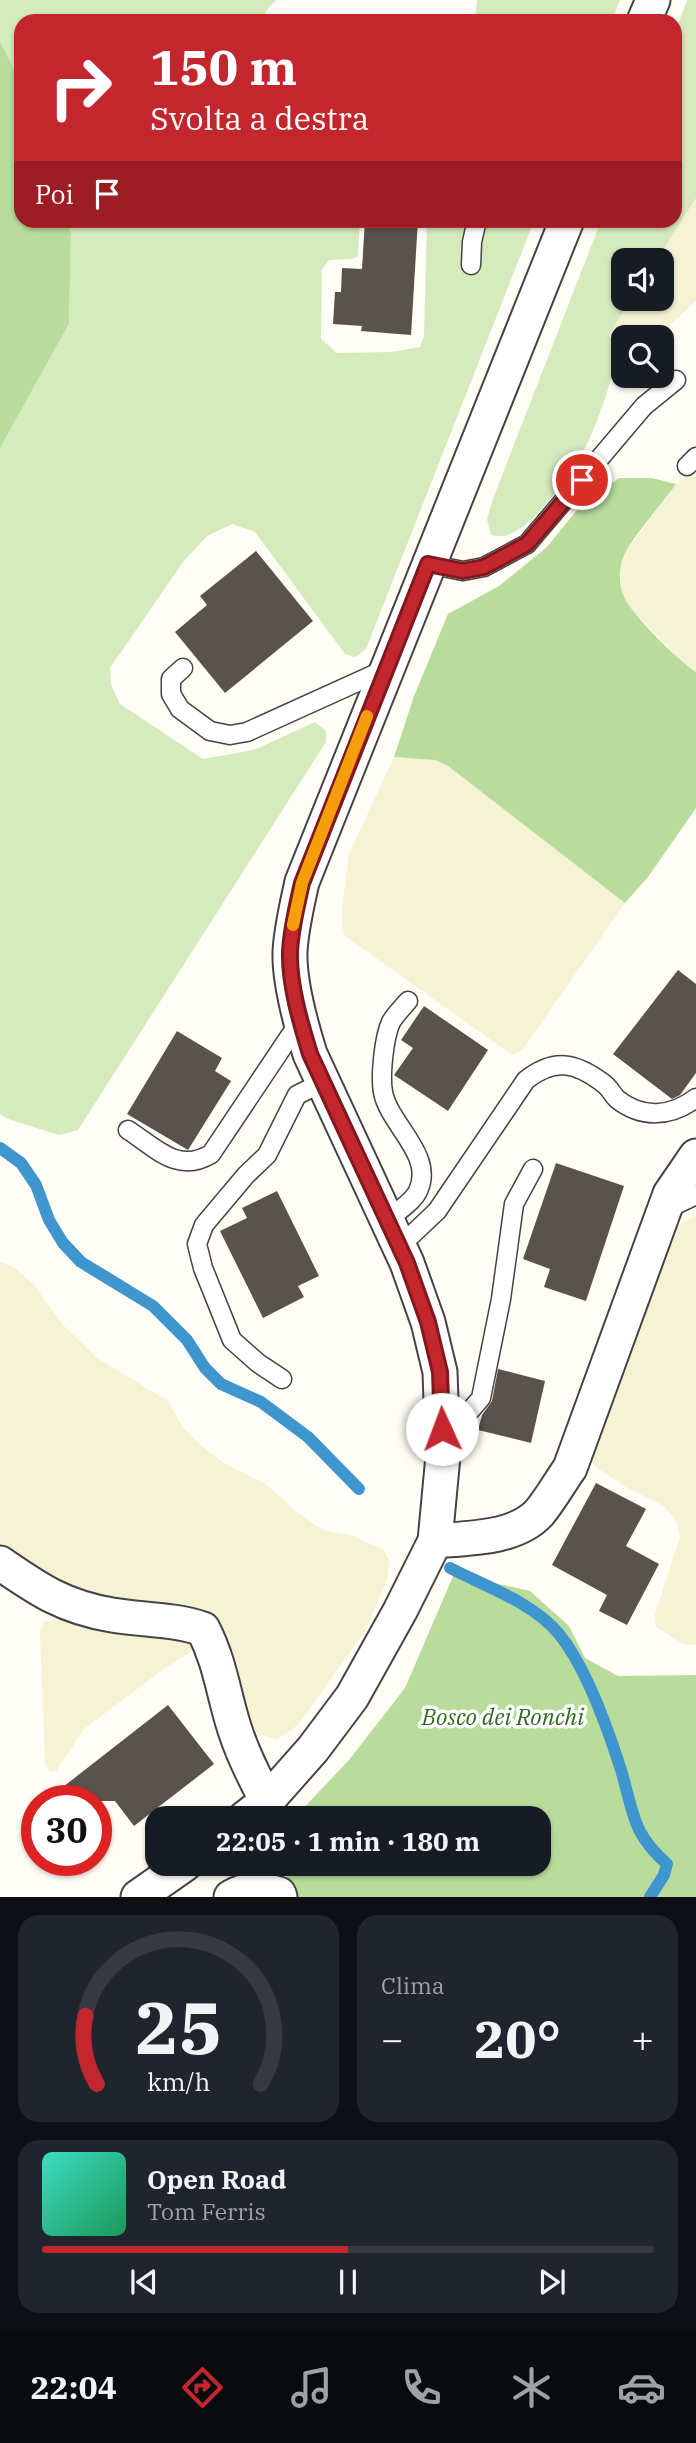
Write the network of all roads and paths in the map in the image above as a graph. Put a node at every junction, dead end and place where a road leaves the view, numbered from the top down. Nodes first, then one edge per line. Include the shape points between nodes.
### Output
1 (475, 228) edge
2 (564, 228) edge
3 (471, 265) dead end
4 (676, 380) dead end
5 (428, 564) junction
6 (183, 668) dead end
7 (386, 668) junction
8 (408, 1001) dead end
9 (300, 1021) junction
10 (323, 1082) junction
11 (696, 1098) edge
12 (128, 1130) dead end
13 (696, 1156) edge
14 (533, 1169) dead end
15 (696, 1195) edge
16 (664, 1211) junction
17 (393, 1234) junction
18 (282, 1379) dead end
19 (442, 1429) junction
20 (435, 1541) junction
21 (0, 1563) edge
22 (255, 1806) edge
23 (260, 1806) edge
24 (168, 1876) edge
25 (138, 1897) edge
26 (231, 1897) edge
27 (280, 1897) edge

1 - 3 lane
2 - 5 street
4 - 5 lane via 644,406 527,544 484,567 463,571
5 - 7 street
6 - 7 lane via 171,679 171,694 180,709 210,731 230,735 247,732
7 - 9 street via 302,883 290,954
8 - 17 lane via 390,1023 383,1056 383,1093 423,1174 418,1193
9 - 10 street
9 - 12 lane via 211,1154 198,1162 176,1162
10 - 17 street
10 - 18 lane via 297,1095 267,1154 204,1225 197,1244 232,1340
11 - 17 lane via 654,1116 616,1098 605,1084 570,1065 551,1065 526,1080 437,1211
13 - 16 street
14 - 19 lane via 514,1204 481,1398
15 - 16 lane
16 - 20 street via 569,1468 549,1499 537,1515 516,1529
17 - 19 street via 428,1322 440,1372
19 - 20 street
20 - 23 street via 352,1698
21 - 22 street via 48,1596 70,1605 203,1629 215,1653 249,1768
24 - 25 street
26 - 27 street via 263,1888

